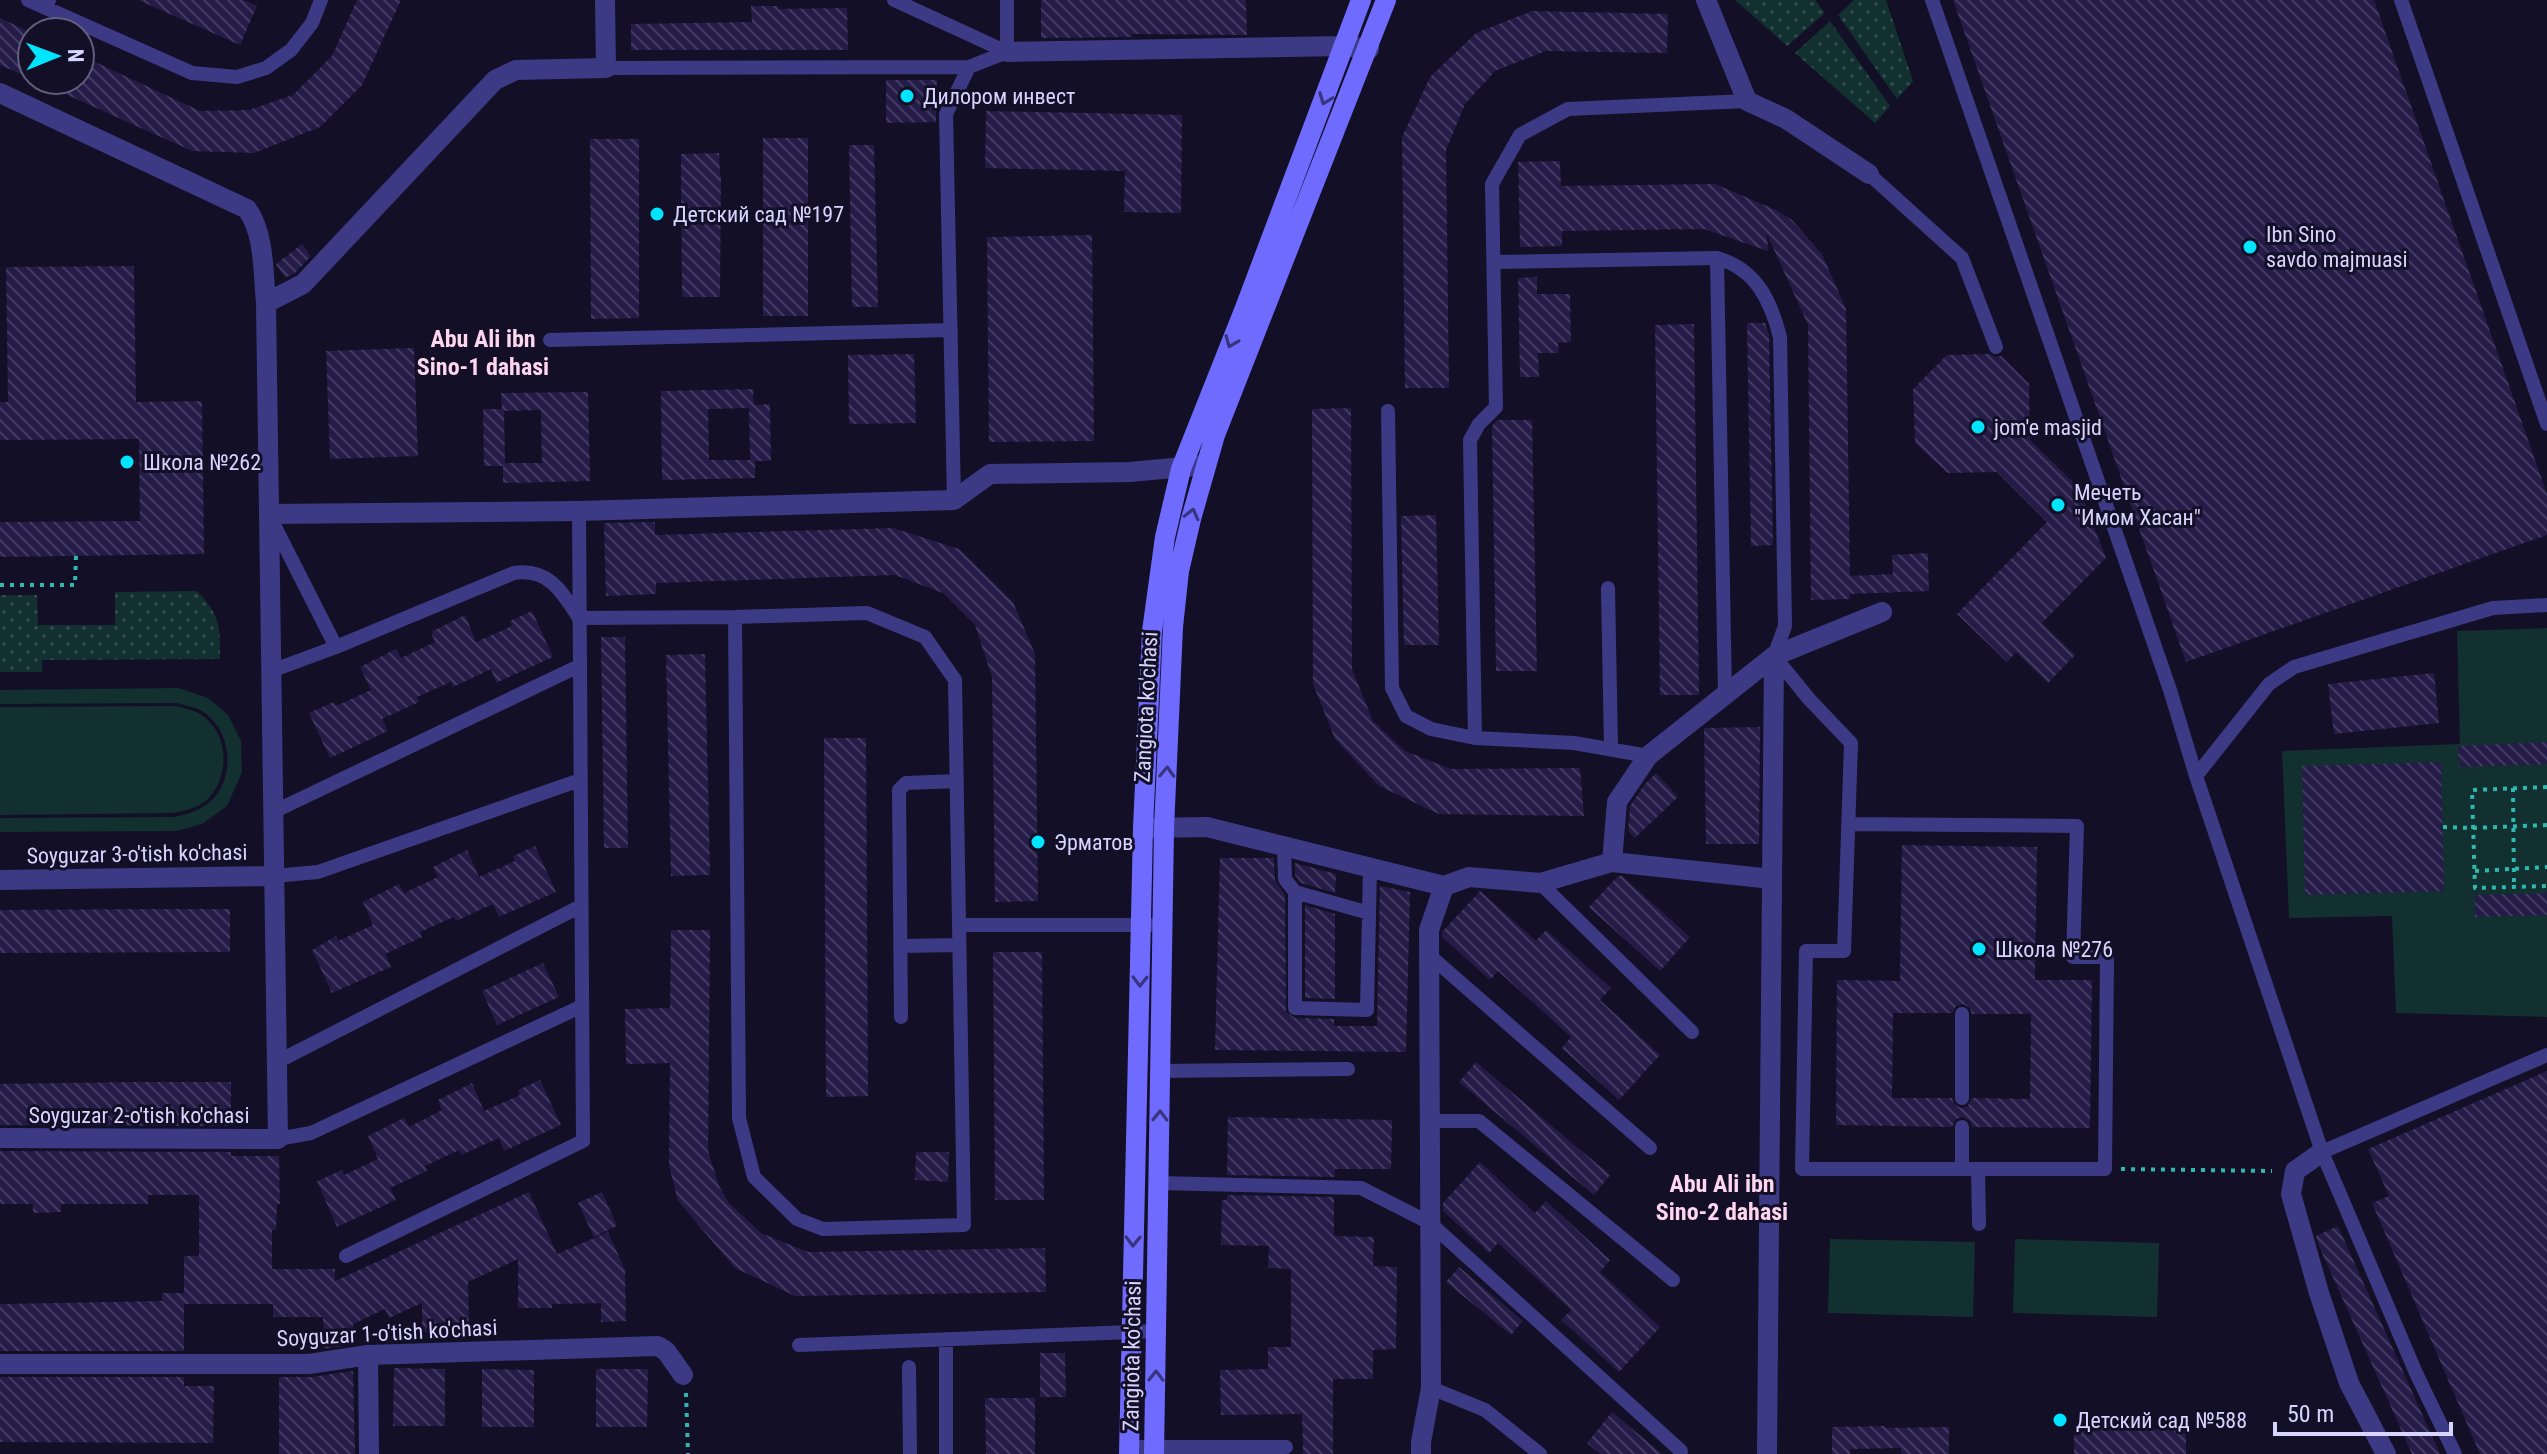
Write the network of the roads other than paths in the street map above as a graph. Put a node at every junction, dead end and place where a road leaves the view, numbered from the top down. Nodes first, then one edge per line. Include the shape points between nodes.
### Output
1 (28, 0) edge
2 (321, 0) edge
3 (605, 0) edge
4 (894, 0) edge
5 (1007, 0) edge
6 (1361, 0) edge
7 (1386, 0) edge
8 (1706, 0) edge
9 (1932, 0) edge
10 (2401, 0) edge
11 (47, 4) edge
12 (1345, 46) junction
13 (1369, 49) junction
14 (1007, 52) junction
15 (969, 67) junction
16 (606, 68) junction
17 (0, 93) edge
18 (1747, 101) junction
19 (1869, 174) joint
20 (1717, 258) junction
21 (1495, 262) junction
22 (266, 303) junction
23 (951, 330) junction
24 (550, 340) dead end
25 (1996, 347) dead end
26 (1388, 411) dead end
27 (2547, 424) edge
28 (1205, 465) junction
29 (1181, 469) junction
30 (954, 500) junction
31 (579, 511) junction
32 (269, 514) junction
33 (1608, 588) dead end
34 (2547, 605) edge
35 (1882, 612) dead end
36 (735, 617) junction
37 (579, 618) junction
38 (336, 647) junction
39 (1774, 656) junction
40 (579, 666) junction
41 (271, 671) junction
42 (1725, 696) junction
43 (1475, 738) junction
44 (1611, 749) junction
45 (1648, 756) junction
46 (2196, 776) junction
47 (580, 780) junction
48 (957, 781) junction
49 (273, 812) junction
50 (1849, 824) junction
51 (1143, 828) junction
52 (1164, 829) junction
53 (1284, 846) junction
54 (1612, 862) junction
55 (1370, 867) junction
56 (274, 876) junction
57 (1772, 879) junction
58 (0, 880) edge
59 (1540, 883) junction
60 (1444, 886) junction
61 (1295, 892) junction
62 (581, 906) junction
63 (1369, 913) junction
64 (959, 925) junction
65 (1152, 925) junction
66 (959, 945) junction
67 (900, 946) junction
68 (1429, 955) junction
69 (580, 1007) junction
70 (1962, 1014) dead end
71 (901, 1017) dead end
72 (1692, 1032) dead end
73 (2547, 1055) edge
74 (277, 1062) junction
75 (1348, 1069) dead end
76 (1160, 1071) junction
77 (1962, 1098) dead end
78 (1429, 1121) junction
79 (1962, 1127) dead end
80 (0, 1138) edge
81 (278, 1139) junction
82 (1650, 1148) dead end
83 (2322, 1152) junction
84 (1970, 1169) junction
85 (1159, 1183) junction
86 (1430, 1223) junction
87 (1979, 1224) dead end
88 (346, 1256) dead end
89 (1673, 1280) dead end
90 (1157, 1331) junction
91 (1131, 1333) junction
92 (946, 1339) junction
93 (799, 1345) dead end
94 (368, 1355) junction
95 (0, 1364) edge
96 (909, 1367) dead end
97 (683, 1375) road end
98 (1431, 1388) junction
99 (1286, 1447) dead end
100 (1130, 1450) edge
101 (1154, 1450) edge
102 (1681, 1451) dead end
103 (369, 1454) edge
104 (910, 1454) edge
105 (946, 1454) edge
106 (1421, 1454) edge
107 (1540, 1454) edge
108 (1767, 1454) edge
109 (2386, 1454) edge
110 (2455, 1454) edge

1 - 11 lane
2 - 11 lane via 312,23 291,50 266,68 237,77 192,73
3 - 16 street
4 - 14 lane
5 - 14 lane
6 - 12 main road, Zangiota ko'chasi
7 - 13 main road, Zangiota ko'chasi
8 - 18 street
9 - 46 lane
10 - 27 lane
12 - 13 street
12 - 14 street
12 -> 29 main road, Zangiota ko'chasi
13 - 28 main road, Zangiota ko'chasi
14 - 15 lane
15 - 16 lane
15 - 23 lane via 946,114
16 - 22 street via 516,70 495,80 303,284
17 - 22 street via 247,209 259,239
18 - 19 street via 1786,119
18 - 21 lane via 1568,109 1520,135 1492,184
19 - 25 lane via 1962,258
20 - 21 lane
20 - 39 lane via 1731,262 1761,288 1780,337 1785,626
20 - 42 lane
21 - 43 lane via 1496,407 1470,440
22 - 32 street
23 - 24 lane
23 - 30 lane
26 - 43 lane via 1392,688 1406,716 1431,729
28 - 29 street
52 -> 28 main road, Zangiota ko'chasi via 1179,571
29 - 30 street via 990,474
29 - 51 main road, Zangiota ko'chasi via 1152,631
30 - 31 street
31 - 32 street
31 - 37 lane
32 - 38 lane
32 - 41 street
33 - 44 lane
34 - 46 lane via 2493,608 2294,667 2269,684
35 - 39 street
36 - 37 lane
36 - 48 lane via 867,613 925,637 955,680
36 - 66 lane via 739,1118 754,1177 797,1219 823,1229 964,1225
37 - 38 lane via 557,586 529,571
37 - 40 lane
38 - 41 lane
39 - 42 street
39 - 50 lane via 1851,743
39 - 57 street
40 - 47 lane
40 - 49 lane
41 - 49 street
42 - 45 street
43 - 44 lane
44 - 45 lane
45 - 54 street via 1617,802
46 - 83 lane
47 - 56 lane via 318,872
47 - 62 lane
48 - 64 lane
48 - 67 lane via 906,783 899,790
49 - 56 street
50 - 84 lane via 1844,951 1806,951 1802,1169
50 - 84 lane via 2077,826 2073,957 2107,957 2105,1169
51 - 52 street
51 - 65 main road, Zangiota ko'chasi
52 - 53 street via 1207,827
52 - 65 main road, Zangiota ko'chasi
53 - 55 street
53 - 61 lane via 1285,879
54 - 57 street
54 - 59 street
55 - 60 street
55 - 63 lane
56 - 58 street, Soyguzar 3-o'tish ko'chasi
56 - 74 street
57 - 108 street
59 - 60 street via 1469,877
59 - 72 lane
60 - 68 street via 1429,930
61 - 63 lane
61 - 63 lane via 1295,1008 1367,1010
62 - 69 lane
62 - 74 lane
64 - 65 lane
64 - 66 lane
65 - 76 main road, Zangiota ko'chasi
65 -> 91 main road, Zangiota ko'chasi
66 - 67 lane
67 - 71 lane
68 - 78 street
68 - 82 lane
69 - 81 lane via 311,1133
69 - 88 lane via 583,1141
70 - 77 lane
73 - 83 lane
74 - 81 street
75 - 76 lane
85 -> 76 main road, Zangiota ko'chasi
78 - 86 street
78 - 89 lane via 1479,1121
79 - 84 lane
80 - 81 street, Soyguzar 2-o'tish ko'chasi
83 - 109 street via 2295,1171 2291,1194 2349,1383
83 - 110 lane
84 - 87 lane
85 - 86 lane via 1361,1188
85 - 90 main road, Zangiota ko'chasi
86 - 98 street
86 - 102 lane
90 - 91 lane
101 -> 90 main road, Zangiota ko'chasi
91 - 92 lane
91 - 100 main road, Zangiota ko'chasi
92 - 93 lane
92 - 105 lane
94 - 95 street, Soyguzar 1-o'tish ko'chasi via 309,1364
94 - 97 street, Soyguzar 1-o'tish ko'chasi via 658,1346
94 - 103 street
96 - 104 lane
98 - 106 street
98 - 107 lane via 1485,1410
99 - 101 lane
100 - 101 lane

